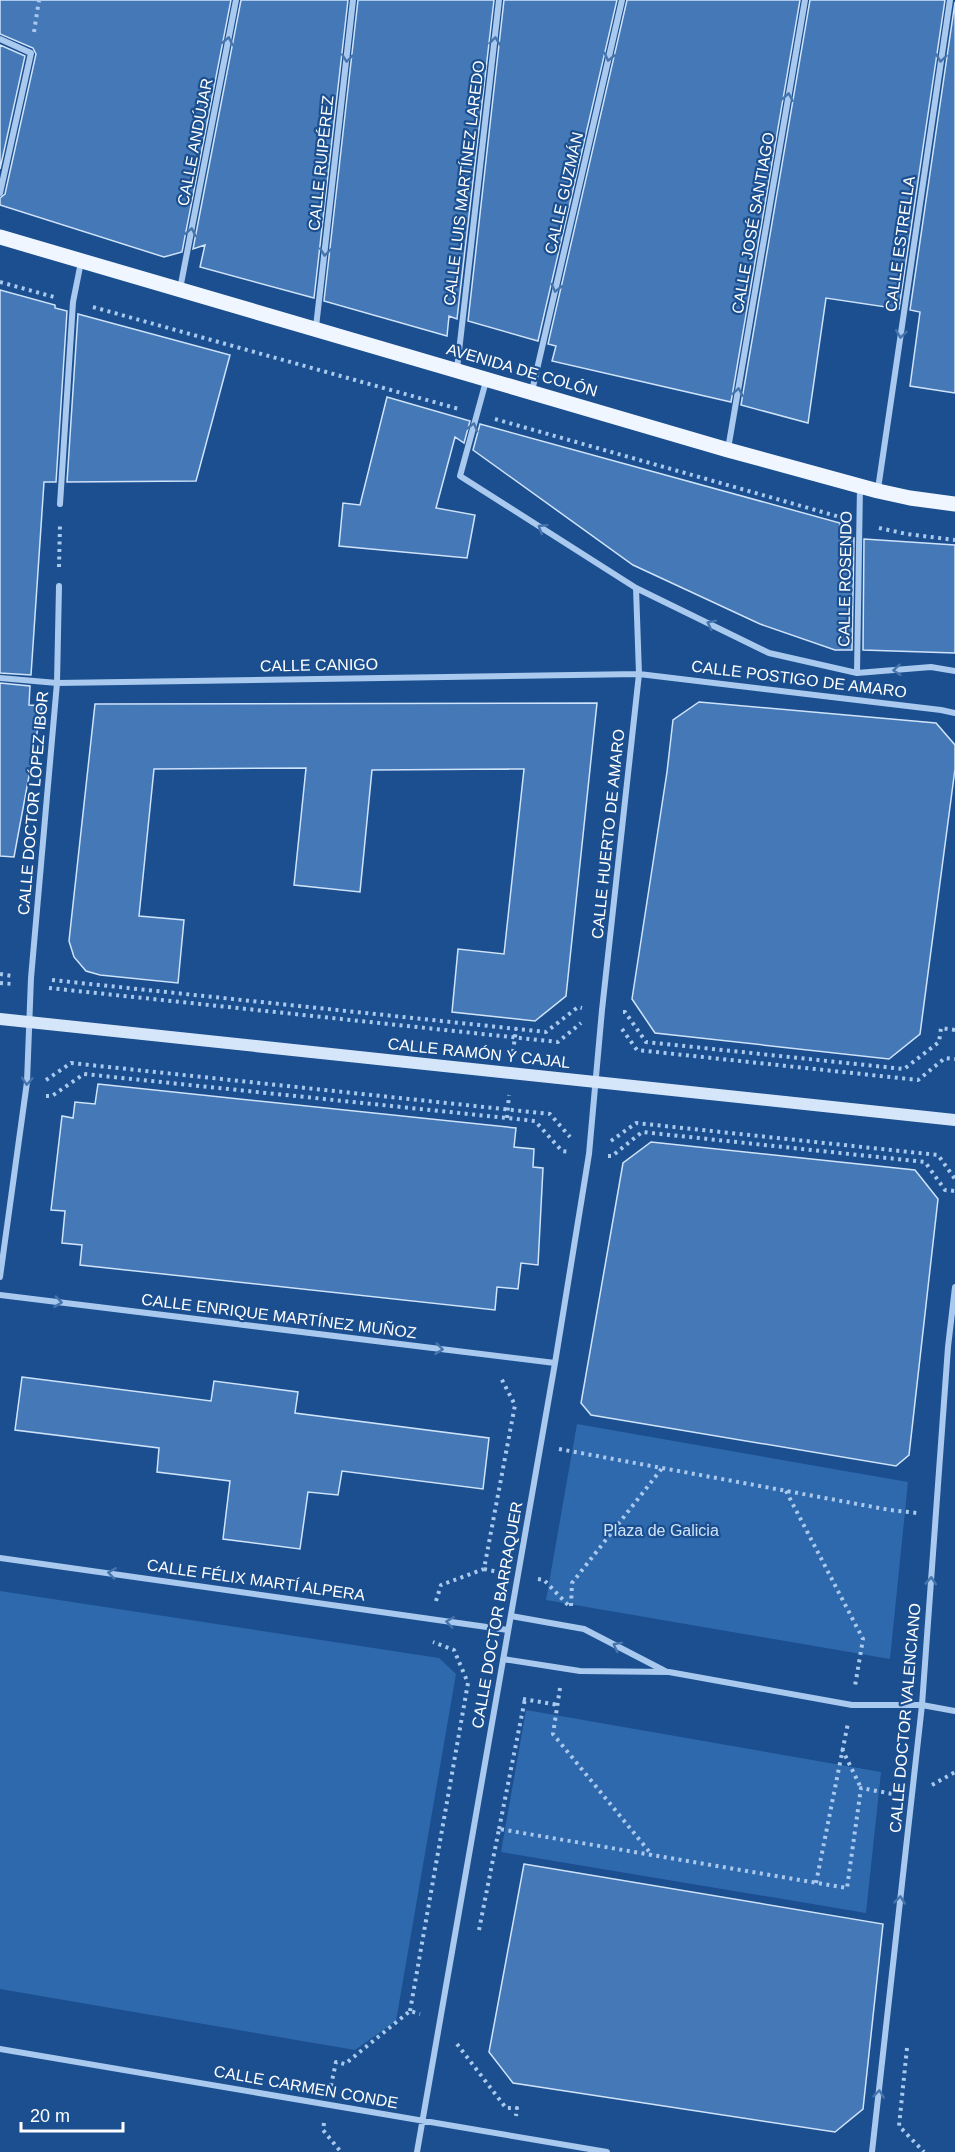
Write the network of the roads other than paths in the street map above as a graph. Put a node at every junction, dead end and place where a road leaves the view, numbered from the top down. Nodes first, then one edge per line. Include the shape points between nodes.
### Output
1 (236, 0) edge
2 (353, 0) edge
3 (499, 0) edge
4 (621, 0) edge
5 (805, 0) edge
6 (950, 0) edge
7 (0, 39) edge
8 (0, 193) edge
9 (0, 237) edge
10 (81, 261) junction
11 (180, 289) junction
12 (316, 329) junction
13 (457, 370) junction
14 (486, 378) junction
15 (532, 392) junction
16 (728, 450) junction
17 (860, 486) junction
18 (878, 491) junction
19 (60, 504) road end
20 (955, 504) edge
21 (59, 586) road end
22 (636, 588) junction
23 (955, 671) edge
24 (857, 673) junction
25 (639, 674) junction
26 (0, 678) edge
27 (57, 683) junction
28 (955, 713) edge
29 (0, 1019) edge
30 (30, 1023) junction
31 (596, 1082) junction
32 (955, 1120) edge
33 (0, 1277) edge
34 (955, 1287) edge
35 (0, 1295) edge
36 (952, 1347) edge
37 (555, 1363) junction
38 (0, 1558) edge
39 (511, 1616) junction
40 (508, 1630) junction
41 (503, 1659) junction
42 (669, 1672) junction
43 (922, 1705) junction
44 (955, 1711) edge
45 (0, 2049) edge
46 (422, 2121) junction
47 (417, 2152) edge
48 (607, 2152) edge
49 (872, 2152) edge

11 -> 1 street, CALLE ANDÚJAR
2 -> 12 street, CALLE RUIPÉREZ
13 -> 3 street, CALLE LUIS MARTÍNEZ LAREDO
4 -> 15 street, CALLE GUZMÁN
16 -> 5 street, CALLE JOSÉ SANTIAGO
6 -> 18 street, CALLE ESTRELLA
7 - 8 street via 31,53
9 - 10 main road, AVENIDA DE COLÓN
10 - 11 main road, AVENIDA DE COLÓN
10 - 19 street via 73,302
11 - 12 main road, AVENIDA DE COLÓN
12 - 13 main road, AVENIDA DE COLÓN
13 - 14 main road, AVENIDA DE COLÓN
14 - 15 main road, AVENIDA DE COLÓN
22 -> 14 street via 460,476
15 - 16 main road, AVENIDA DE COLÓN
16 - 17 main road, AVENIDA DE COLÓN
17 - 18 main road, AVENIDA DE COLÓN
17 - 24 street, CALLE ROSENDO
18 - 20 main road, AVENIDA DE COLÓN
21 - 27 street, CALLE DOCTOR LÓPEZ IBOR
24 -> 22 street via 769,653
22 - 25 street, CALLE HUERTO DE AMARO
23 -> 24 street via 931,667
25 - 27 street, CALLE CANIGO
25 - 28 street, CALLE POSTIGO DE AMARO
25 - 31 street, CALLE HUERTO DE AMARO
26 - 27 street, CALLE CANIGO
27 - 30 street, CALLE DOCTOR LÓPEZ IBOR
29 - 30 main road, CALLE RAMÓN Y CAJAL
30 - 31 main road, CALLE RAMÓN Y CAJAL
30 -> 33 street, CALLE DOCTOR LÓPEZ IBOR via 26,1094
31 - 32 main road, CALLE RAMÓN Y CAJAL
31 - 37 street, CALLE DOCTOR BARRAQUER via 589,1154
34 - 36 street, CALLE DOCTOR VALENCIANO
35 -> 37 street, CALLE ENRIQUE MARTÍNEZ MUÑOZ
43 -> 36 street, CALLE DOCTOR VALENCIANO
37 - 39 street, CALLE DOCTOR BARRAQUER
40 -> 38 street, CALLE FÉLIX MARTÍ ALPERA
39 - 40 street, CALLE DOCTOR BARRAQUER
42 -> 39 street via 584,1629
40 - 41 street, CALLE DOCTOR BARRAQUER
41 - 42 street via 580,1671
41 - 46 street, CALLE DOCTOR BARRAQUER
42 - 43 street via 852,1705
43 - 44 street
49 -> 43 street, CALLE DOCTOR VALENCIANO
45 - 46 street, CALLE CARMEN CONDE
46 - 47 street, CALLE DOCTOR BARRAQUER
46 - 48 street, CALLE CARMEN CONDE

